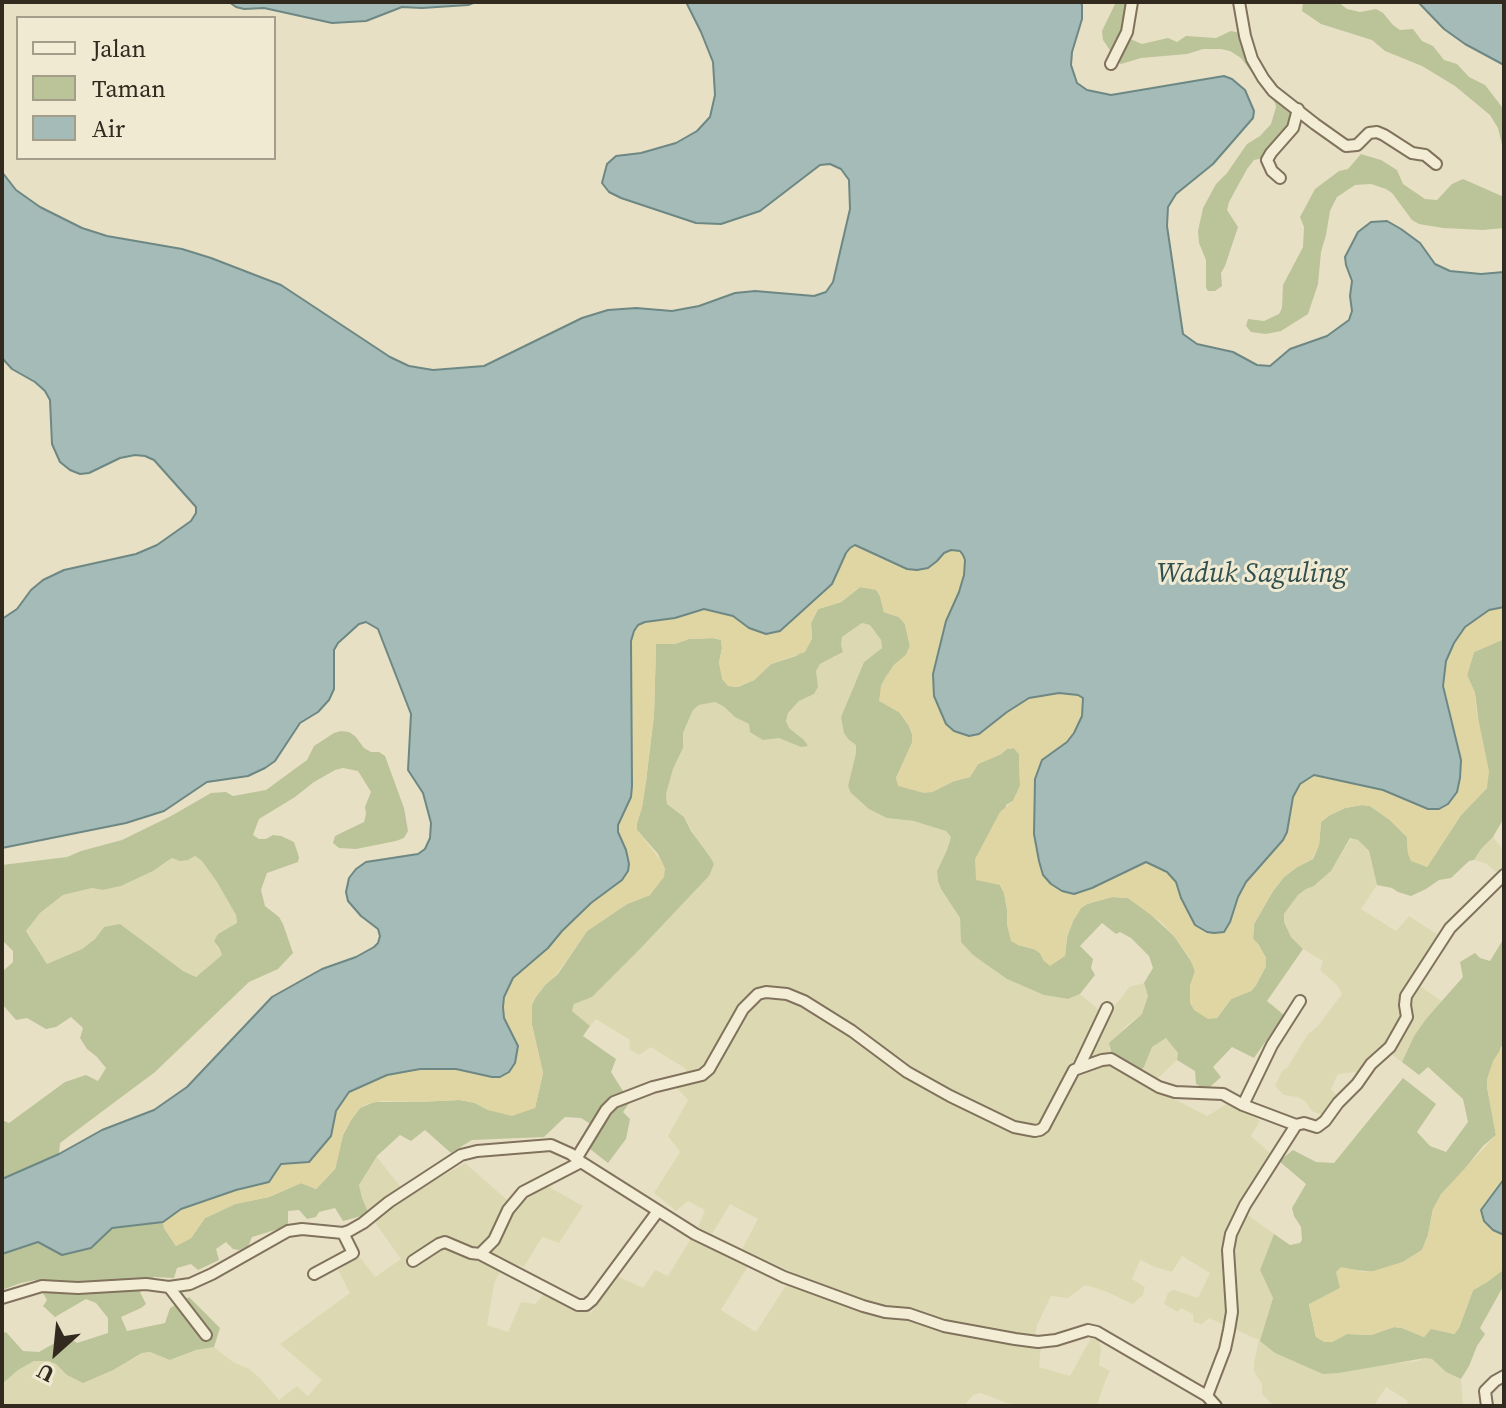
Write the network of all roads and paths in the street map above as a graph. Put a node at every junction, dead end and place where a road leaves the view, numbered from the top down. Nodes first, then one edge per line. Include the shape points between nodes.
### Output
1 (1132, 2) edge
2 (1239, 2) edge
3 (1111, 64) dead end
4 (1298, 109) junction
5 (1436, 164) dead end
6 (1280, 178) dead end
7 (1504, 875) edge
8 (1300, 1001) dead end
9 (1107, 1008) dead end
10 (1079, 1067) junction
11 (1243, 1105) junction
12 (1296, 1125) junction
13 (579, 1160) junction
14 (658, 1211) junction
15 (343, 1233) junction
16 (480, 1254) junction
17 (413, 1261) dead end
18 (314, 1274) dead end
19 (169, 1287) junction
20 (2, 1298) edge
21 (206, 1335) dead end
22 (1504, 1376) edge
23 (1207, 1396) junction
24 (1216, 1406) edge
25 (1487, 1406) edge

1 - 3 street via 1127,32
2 - 4 street via 1252,59 1273,91
4 - 5 street via 1346,146 1377,132
4 - 6 street via 1293,128 1267,160
7 - 12 street via 1450,928 1415,980 1405,1000 1407,1017 1386,1053 1322,1125
8 - 11 street
9 - 10 street
10 - 11 street via 1111,1059 1159,1087 1223,1094
10 - 13 street via 1044,1127 1014,1127 907,1072 804,1001 766,992 743,1009 702,1075 614,1102
11 - 12 street
12 - 23 street via 1231,1234 1232,1312
13 - 14 street
13 - 15 street via 551,1145 461,1155
13 - 16 street via 523,1192
14 - 16 street via 586,1305
14 - 23 street via 784,1277 863,1306 1027,1340 1097,1332
15 - 18 street via 353,1253
15 - 19 street via 290,1231 204,1278
16 - 17 street via 445,1242
19 - 20 street via 42,1286
19 - 21 street
22 - 25 street via 1485,1391
23 - 24 street

